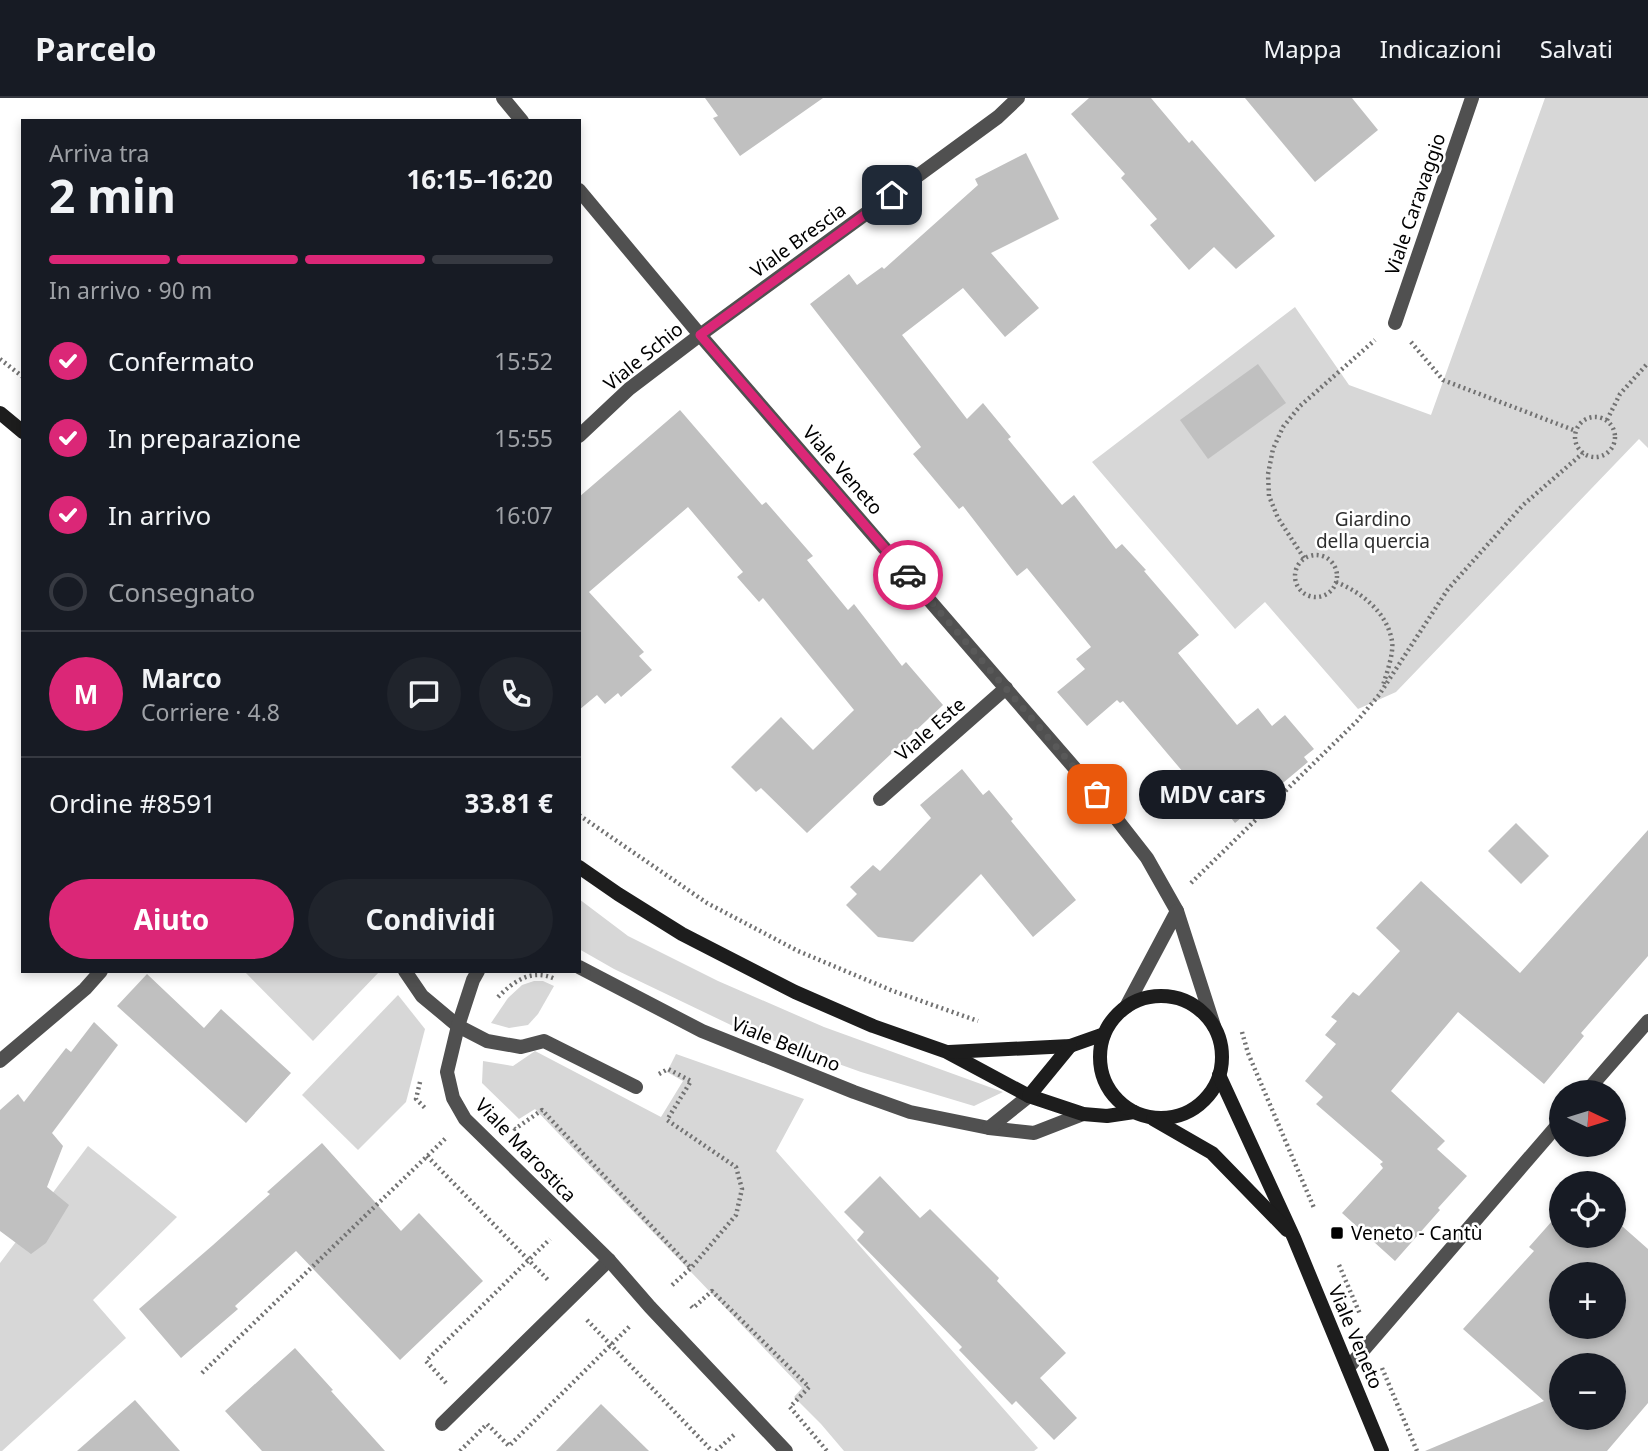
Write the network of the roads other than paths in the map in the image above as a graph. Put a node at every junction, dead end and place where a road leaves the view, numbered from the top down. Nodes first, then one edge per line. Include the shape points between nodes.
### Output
1 (503, 98) edge
2 (1018, 98) edge
3 (1472, 98) edge
4 (520, 119) edge
5 (581, 192) edge
6 (1395, 323) road end
7 (700, 335) junction
8 (0, 413) edge
9 (21, 430) edge
10 (581, 434) edge
11 (1006, 688) junction
12 (880, 799) dead end
13 (581, 868) edge
14 (1177, 911) junction
15 (581, 968) edge
16 (99, 973) edge
17 (406, 973) edge
18 (477, 973) edge
19 (1126, 1007) junction
20 (1648, 1021) edge
21 (458, 1026) junction
22 (1214, 1026) junction
23 (1104, 1034) junction
24 (1070, 1046) junction
25 (947, 1052) junction
26 (0, 1061) edge
27 (1219, 1075) junction
28 (1597, 1080) edge
29 (636, 1087) road end
30 (1028, 1096) junction
31 (1134, 1112) junction
32 (1083, 1114) junction
33 (1152, 1118) junction
34 (989, 1128) junction
35 (1549, 1135) edge
36 (1294, 1238) junction
37 (609, 1260) junction
38 (1348, 1368) junction
39 (442, 1424) dead end
40 (786, 1451) edge
41 (1382, 1451) edge

1 - 4 street
2 - 7 street, Viale Brescia
3 - 6 street, Viale Caravaggio
5 - 7 street, Viale Veneto
7 - 10 street, Viale Schio
7 - 11 street, Viale Veneto
8 - 9 main road
11 - 12 street, Viale Este
11 - 14 street, Viale Veneto via 1147,858
13 - 25 main road via 682,934 795,992
14 - 19 street
14 - 22 street, Viale Veneto
15 - 34 street, Viale Belluno via 702,1031 854,1092 910,1112
16 - 26 street
17 - 21 street via 422,996
18 - 21 street, Viale Marostica
19 - 22 main road via 1144,998 1184,1000 1201,1010
19 - 23 main road
20 - 28 street
21 - 29 street via 487,1041 520,1047 544,1041
21 - 37 street, Viale Marostica via 447,1072 453,1098 465,1119
22 - 27 main road via 1223,1058
23 - 24 main road
23 - 31 main road via 1100,1053 1107,1088
24 - 25 main road
24 - 30 main road
25 - 30 main road
27 - 33 main road via 1214,1088 1194,1109 1181,1116
27 - 36 main road, Viale Veneto
30 - 32 main road
30 - 34 street
31 - 32 main road
31 - 33 main road
32 - 34 street, Viale Belluno via 1034,1133
33 - 36 main road, Viale Veneto via 1212,1153
35 - 38 street
36 - 38 main road, Viale Veneto
37 - 39 street
37 - 40 street, Viale Marostica
38 - 41 main road, Viale Veneto

